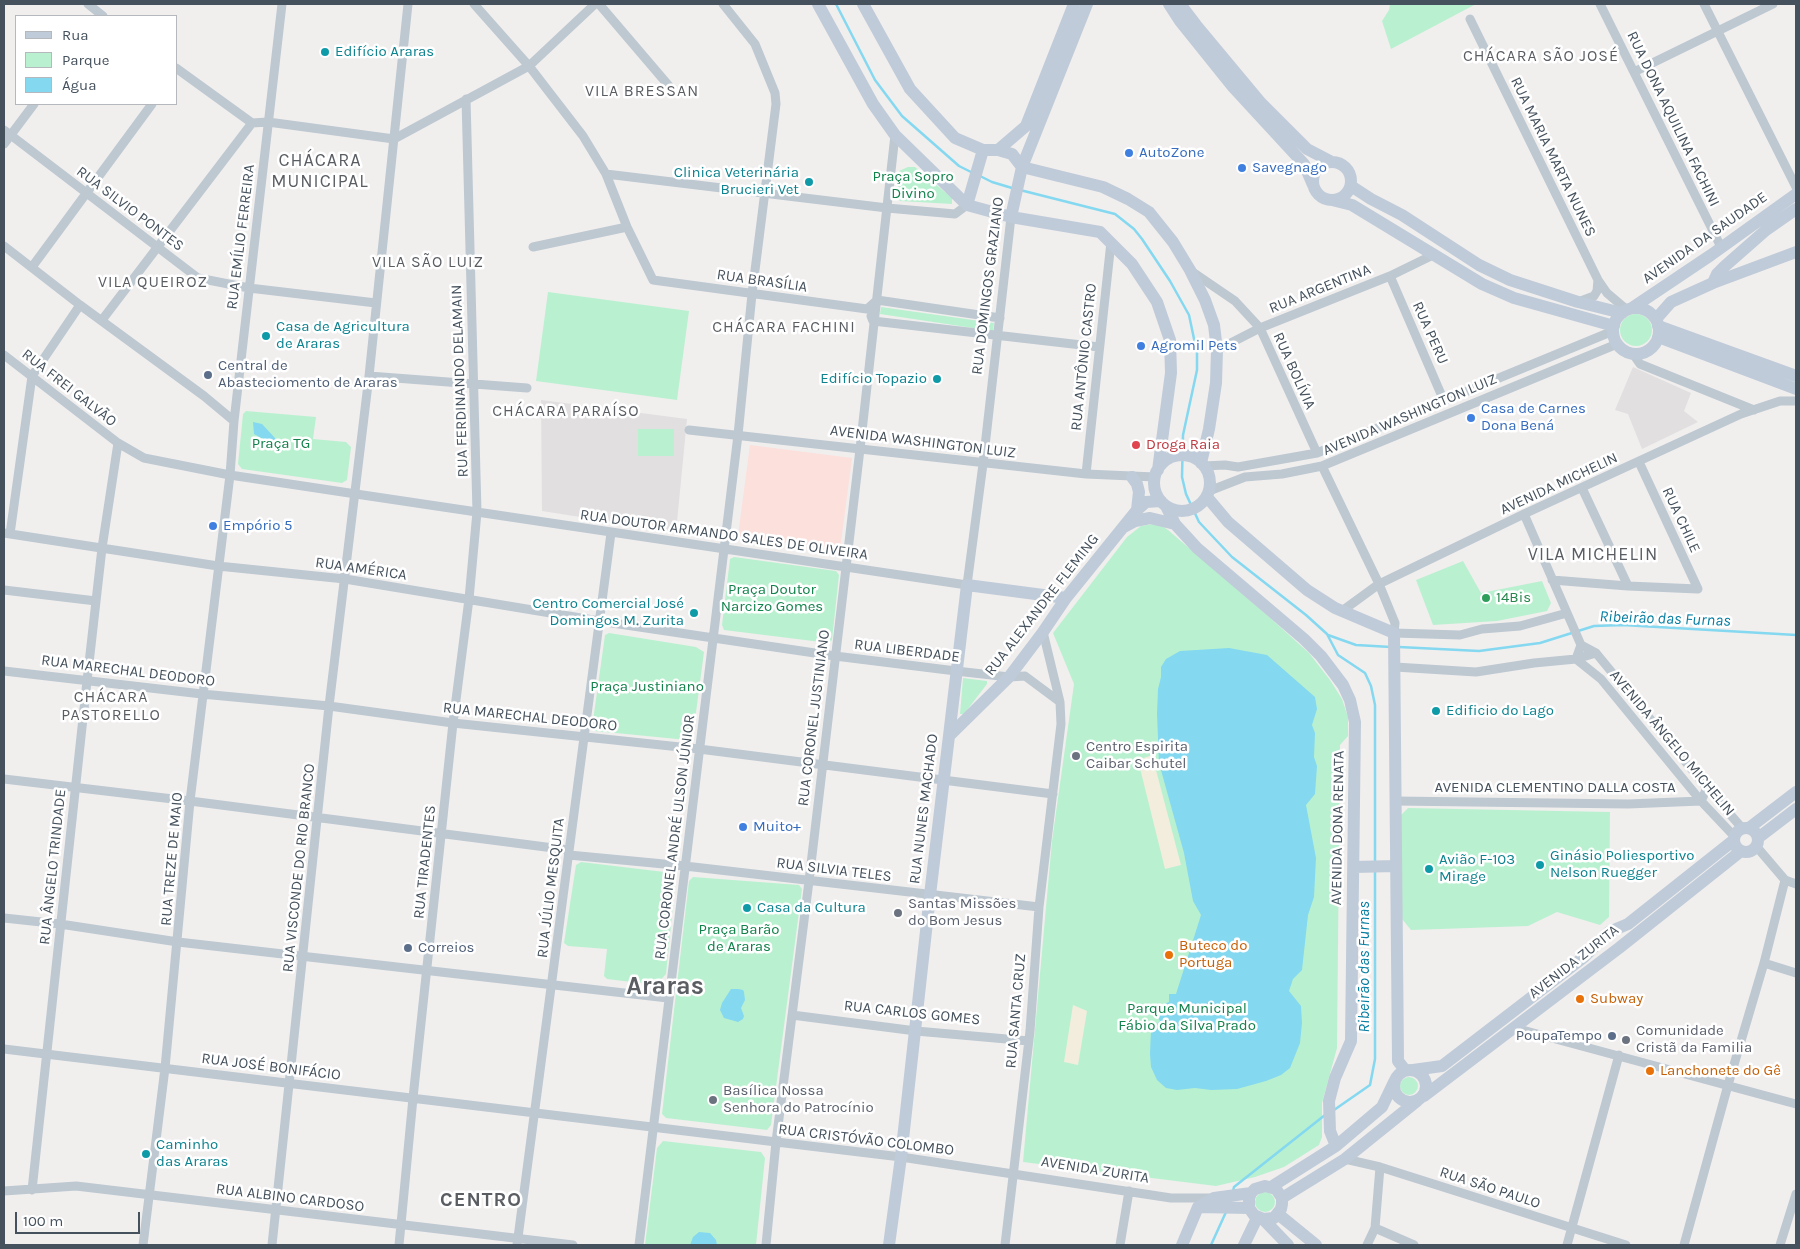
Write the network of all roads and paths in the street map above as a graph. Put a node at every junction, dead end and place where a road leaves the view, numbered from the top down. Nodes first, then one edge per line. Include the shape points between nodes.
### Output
1 (88, 4) edge
2 (282, 4) edge
3 (408, 4) edge
4 (474, 4) edge
5 (595, 4) edge
6 (599, 4) edge
7 (723, 4) edge
8 (818, 4) edge
9 (863, 4) edge
10 (1074, 4) edge
11 (1088, 4) edge
12 (1169, 4) edge
13 (1180, 4) edge
14 (1600, 4) edge
15 (1704, 4) edge
16 (1773, 4) edge
17 (100, 12) edge
18 (1470, 19) dead end
19 (1718, 31) junction
20 (529, 66) junction
21 (178, 71) edge
22 (1634, 72) junction
23 (670, 86) dead end
24 (466, 99) junction
25 (33, 105) edge
26 (151, 105) edge
27 (268, 122) junction
28 (252, 123) junction
29 (7, 133) edge
30 (895, 135) junction
31 (394, 139) junction
32 (4, 144) edge
33 (983, 150) junction
34 (998, 150) junction
35 (1330, 161) junction
36 (1022, 166) junction
37 (606, 174) junction
38 (1313, 185) junction
39 (1351, 186) junction
40 (1796, 187) edge
41 (86, 193) junction
42 (766, 194) junction
43 (1796, 194) edge
44 (1332, 200) junction
45 (967, 205) junction
46 (887, 208) junction
47 (1796, 208) edge
48 (1011, 217) junction
49 (628, 227) junction
50 (1111, 242) junction
51 (4, 246) edge
52 (533, 247) dead end
53 (158, 248) junction
54 (1716, 251) junction
55 (1796, 252) edge
56 (1433, 255) junction
57 (32, 267) junction
58 (1190, 270) junction
59 (1718, 274) junction
60 (1390, 276) junction
61 (1598, 280) junction
62 (249, 288) junction
63 (752, 294) junction
64 (877, 300) junction
65 (1578, 302) junction
66 (376, 303) junction
67 (80, 305) junction
68 (867, 309) junction
69 (1627, 310) junction
70 (1000, 318) junction
71 (102, 320) junction
72 (873, 322) junction
73 (1657, 327) junction
74 (1260, 328) junction
75 (1613, 328) junction
76 (998, 336) junction
77 (1617, 344) junction
78 (1099, 347) junction
79 (1218, 350) junction
80 (1633, 354) junction
81 (4, 355) edge
82 (32, 376) junction
83 (369, 376) junction
84 (1796, 376) edge
85 (474, 385) junction
86 (527, 388) dead end
87 (1796, 389) edge
88 (1444, 401) junction
89 (1796, 401) edge
90 (1754, 410) junction
91 (234, 421) junction
92 (689, 430) dead end
93 (738, 435) junction
94 (118, 443) junction
95 (860, 449) junction
96 (1317, 453) junction
97 (1199, 462) junction
98 (1639, 462) junction
99 (983, 464) junction
100 (1322, 466) junction
101 (230, 474) junction
102 (1086, 474) junction
103 (1156, 474) junction
104 (1132, 477) junction
105 (1582, 488) junction
106 (356, 494) junction
107 (1205, 497) junction
108 (1163, 504) junction
109 (1137, 510) junction
110 (477, 512) junction
111 (1524, 514) junction
112 (1175, 524) junction
113 (1122, 528) junction
114 (7, 533) edge
115 (611, 533) junction
116 (102, 548) junction
117 (724, 549) junction
118 (218, 566) junction
119 (846, 567) junction
120 (345, 579) junction
121 (1552, 580) junction
122 (1379, 584) junction
123 (967, 585) junction
124 (1628, 586) junction
125 (4, 590) edge
126 (1066, 598) junction
127 (469, 599) junction
128 (96, 601) junction
129 (1342, 611) junction
130 (1567, 613) junction
131 (599, 621) junction
132 (1043, 632) junction
133 (1394, 633) junction
134 (713, 639) junction
135 (1581, 645) junction
136 (1596, 652) junction
137 (835, 656) junction
138 (1576, 659) junction
139 (1395, 667) junction
140 (4, 671) edge
141 (956, 672) junction
142 (1009, 676) junction
143 (87, 681) junction
144 (202, 694) junction
145 (1060, 702) junction
146 (329, 706) junction
147 (453, 723) junction
148 (950, 735) junction
149 (585, 737) junction
150 (699, 749) junction
151 (822, 765) junction
152 (4, 779) edge
153 (945, 779) junction
154 (75, 787) junction
155 (1707, 788) junction
156 (1796, 792) edge
157 (1053, 794) junction
158 (190, 801) junction
159 (1395, 801) junction
160 (1701, 801) junction
161 (1796, 808) edge
162 (319, 818) junction
163 (1740, 833) junction
164 (442, 835) junction
165 (1757, 842) junction
166 (1741, 851) junction
167 (569, 853) junction
168 (685, 866) junction
169 (1360, 866) junction
170 (1391, 866) junction
171 (809, 880) junction
172 (1785, 880) junction
173 (1796, 884) edge
174 (930, 895) junction
175 (1039, 907) junction
176 (4, 918) edge
177 (60, 924) junction
178 (1609, 932) junction
179 (178, 942) junction
180 (1619, 948) junction
181 (304, 956) junction
182 (1764, 962) junction
183 (427, 972) junction
184 (1796, 973) edge
185 (552, 986) junction
186 (668, 998) junction
187 (792, 1015) junction
188 (1515, 1028) junction
189 (916, 1031) junction
190 (1029, 1041) junction
191 (4, 1048) edge
192 (47, 1053) junction
193 (1620, 1055) junction
194 (1406, 1067) junction
195 (165, 1068) junction
196 (289, 1082) junction
197 (1394, 1082) junction
198 (1728, 1085) junction
199 (413, 1098) junction
200 (1420, 1098) junction
201 (1796, 1104) edge
202 (535, 1112) junction
203 (654, 1127) junction
204 (776, 1142) junction
205 (1336, 1146) junction
206 (901, 1157) junction
207 (1345, 1159) junction
208 (1380, 1168) junction
209 (1014, 1173) junction
210 (1271, 1187) junction
211 (32, 1190) junction
212 (4, 1191) edge
213 (1129, 1191) junction
214 (1251, 1193) junction
215 (1796, 1194) edge
216 (149, 1195) junction
217 (1171, 1198) junction
218 (1214, 1198) junction
219 (1282, 1198) junction
220 (1198, 1207) junction
221 (276, 1210) junction
222 (1278, 1214) junction
223 (1256, 1215) junction
224 (402, 1226) junction
225 (1375, 1228) junction
226 (1572, 1228) junction
227 (1303, 1240) edge
228 (518, 1242) edge
229 (143, 1245) edge
230 (272, 1245) edge
231 (400, 1245) edge
232 (573, 1245) edge
233 (639, 1245) edge
234 (766, 1245) edge
235 (889, 1245) edge
236 (1005, 1245) edge
237 (1120, 1245) edge
238 (1182, 1245) edge
239 (1244, 1245) edge
240 (1288, 1245) edge
241 (1316, 1245) edge
242 (1367, 1245) edge
243 (1414, 1245) edge
244 (1567, 1245) edge
245 (1626, 1245) edge
246 (1684, 1245) edge
247 (1780, 1245) edge

1 - 17 street
2 - 27 street, RUA EMÍLIO FERREIRA
3 - 31 street, RUA VISCONDE DO RIO BRANCO
4 - 20 street
5 - 20 street
6 - 23 street
7 - 42 street, RUA CORONEL ANDRÉ ULSON JÚNIOR via 755,44 775,93
8 - 30 main road via 873,104
9 - 33 main road via 910,89 955,138
10 - 34 main road via 1026,126
11 - 36 main road, RUA DOMINGOS GRAZIANO
12 - 38 main road via 1233,87 1304,164
13 - 35 main road via 1261,103 1307,149
14 - 22 street, RUA DONA AQUILINA FACHINI
15 - 19 street
16 - 19 street
18 - 61 street, RUA MARIA MARTA NUNES
19 - 22 street
19 - 40 street
20 - 24 street
20 - 37 street via 583,136
21 - 28 street
22 - 54 street, RUA DONA AQUILINA FACHINI
24 - 31 street
24 - 85 street, RUA FERDINANDO DELAMAIN
25 - 29 street
26 - 41 street
27 - 28 street
27 - 31 street
27 - 62 street, RUA EMÍLIO FERREIRA
28 - 53 street
29 - 32 street
29 - 41 street, RUA SILVIO PONTES
30 - 45 main road
30 - 46 street, RUA CORONEL JUSTINIANO
31 - 66 street, RUA VISCONDE DO RIO BRANCO
33 - 34 main road
33 - 45 main road, RUA DOMINGOS GRAZIANO
34 - 36 main road via 1012,154
35 - 38 main road via 1315,172
35 - 39 main road via 1346,168 1350,173
36 - 48 main road, RUA DOMINGOS GRAZIANO
36 - 58 main road via 1102,186 1149,212
37 - 42 street
37 - 49 street
38 - 44 main road via 1320,196
39 - 44 main road via 1344,196
39 - 65 main road via 1479,266 1510,280
41 - 53 street, RUA SILVIO PONTES
41 - 57 street
42 - 46 street
42 - 63 street, RUA CORONEL ANDRÉ ULSON JÚNIOR
43 - 54 main road, AVENIDA DA SAUDADE
44 - 56 main road via 1352,205
45 - 46 street via 954,214
45 - 48 main road
46 - 64 street, RUA CORONEL JUSTINIANO
47 - 59 main road, AVENIDA DA SAUDADE via 1766,230
48 - 50 main road via 1100,232
48 - 70 street, RUA DOMINGOS GRAZIANO
49 - 52 street
49 - 63 street, RUA BRASÍLIA via 653,280
50 - 78 street, RUA ANTÔNIO CASTRO
50 - 103 main road via 1132,264 1157,302 1170,340 1171,373
51 - 57 street
53 - 62 street, RUA SILVIO PONTES via 198,278
53 - 71 street
54 - 59 main road
54 - 69 main road, AVENIDA DA SAUDADE
55 - 59 main road
56 - 60 street, RUA ARGENTINA
56 - 75 main road via 1482,284 1514,298
57 - 67 street
58 - 74 street, RUA BOLÍVIA via 1235,301
58 - 79 main road via 1214,325
59 - 73 main road, AVENIDA DA SAUDADE via 1671,302
60 - 74 street, RUA ARGENTINA
60 - 88 street, RUA PERU
61 - 65 street via 1594,296
61 - 69 street, RUA MARIA MARTA NUNES via 1607,293
62 - 66 street, RUA SILVIO PONTES
62 - 91 street, RUA EMÍLIO FERREIRA
63 - 68 street, RUA BRASÍLIA
63 - 93 street, RUA CORONEL ANDRÉ ULSON JÚNIOR
64 - 68 street
64 - 70 street
64 - 72 street, RUA CORONEL JUSTINIANO
65 - 69 main road
66 - 83 street, RUA VISCONDE DO RIO BRANCO
67 - 71 street
67 - 82 street
68 - 72 street
69 - 73 main road via 1646,310
69 - 75 main road via 1616,319
70 - 76 street, RUA DOMINGOS GRAZIANO
71 - 91 street
72 - 76 street
72 - 95 street, RUA CORONEL JUSTINIANO
73 - 80 main road via 1656,344 1646,352
73 - 84 main road
73 - 87 main road
74 - 79 street, RUA ARGENTINA
74 - 96 street, RUA BOLÍVIA
75 - 77 main road
75 - 88 street, AVENIDA WASHINGTON LUIZ
76 - 78 street
76 - 99 street, RUA DOMINGOS GRAZIANO
77 - 80 main road
77 - 100 street, AVENIDA WASHINGTON LUIZ
78 - 102 street, RUA ANTÔNIO CASTRO
79 - 97 main road via 1209,429
80 - 90 street via 1640,364
81 - 82 street, RUA FREI GALVÃO
82 - 94 street, RUA FREI GALVÃO
82 - 114 street
83 - 85 street
83 - 106 street, RUA VISCONDE DO RIO BRANCO
85 - 86 street
85 - 110 street, RUA FERDINANDO DELAMAIN
88 - 96 street, AVENIDA WASHINGTON LUIZ
89 - 90 street, AVENIDA MICHELIN via 1780,401
90 - 98 street, AVENIDA MICHELIN
91 - 101 street, RUA EMÍLIO FERREIRA
92 - 93 street, AVENIDA WASHINGTON LUIZ
93 - 95 street, AVENIDA WASHINGTON LUIZ
93 - 117 street, RUA CORONEL ANDRÉ ULSON JÚNIOR
94 - 101 street, RUA FREI GALVÃO via 144,458
94 - 116 street, RUA ÂNGELO TRINDADE
95 - 99 street, AVENIDA WASHINGTON LUIZ
95 - 119 street, RUA CORONEL JUSTINIANO
96 - 97 street, AVENIDA WASHINGTON LUIZ via 1238,468
97 - 103 main road via 1177,456 1163,463
97 - 107 main road via 1210,482
98 - 105 street, AVENIDA MICHELIN
98 - 124 street, RUA CHILE via 1698,589
99 - 102 street, AVENIDA WASHINGTON LUIZ
99 - 123 street, RUA DOMINGOS GRAZIANO
100 - 107 street, AVENIDA WASHINGTON LUIZ via 1245,477
100 - 122 street
101 - 106 street, RUA FREI GALVÃO
101 - 118 street, RUA TREZE DE MAIO
102 - 104 street, AVENIDA WASHINGTON LUIZ
103 - 104 street, AVENIDA WASHINGTON LUIZ
103 - 108 main road via 1155,492
104 - 109 main road via 1139,492
105 - 111 street, AVENIDA MICHELIN
105 - 124 street
106 - 110 street, RUA DOUTOR ARMANDO SALES DE OLIVEIRA
106 - 120 street, RUA VISCONDE DO RIO BRANCO
107 - 108 main road via 1193,509 1184,512
107 - 129 main road via 1228,522 1307,590
108 - 109 main road, RUA ALEXANDRE FLEMING via 1146,502
108 - 112 main road, AVENIDA DONA RENATA
109 - 113 main road, RUA ALEXANDRE FLEMING
110 - 115 street, RUA DOUTOR ARMANDO SALES DE OLIVEIRA
110 - 127 street, RUA TIRADENTES
111 - 121 street
111 - 122 street, AVENIDA MICHELIN
112 - 113 main road via 1150,518
112 - 169 main road, AVENIDA DONA RENATA via 1197,548 1304,639 1343,685 1355,722
113 - 126 main road, RUA ALEXANDRE FLEMING
114 - 116 street, RUA AMÉRICA
115 - 117 street, RUA DOUTOR ARMANDO SALES DE OLIVEIRA
115 - 131 street, RUA JÚLIO MESQUITA
116 - 118 street, RUA AMÉRICA
116 - 128 street, RUA ÂNGELO TRINDADE
117 - 119 street, RUA DOUTOR ARMANDO SALES DE OLIVEIRA
117 - 134 street, RUA CORONEL ANDRÉ ULSON JÚNIOR
118 - 120 street, RUA AMÉRICA
118 - 144 street, RUA TREZE DE MAIO
119 - 123 street, RUA DOUTOR ARMANDO SALES DE OLIVEIRA
119 - 137 street, RUA CORONEL JUSTINIANO
120 - 127 street, RUA AMÉRICA
120 - 146 street, RUA VISCONDE DO RIO BRANCO
121 - 124 street
121 - 130 street
122 - 129 street, AVENIDA MICHELIN
122 - 133 street via 1395,623
123 - 126 main road
123 - 141 main road, RUA NUNES MACHADO
125 - 128 street
126 - 132 main road, RUA ALEXANDRE FLEMING
127 - 131 street, RUA AMÉRICA
127 - 147 street, RUA TIRADENTES
128 - 143 street, RUA ÂNGELO TRINDADE
129 - 133 main road
130 - 133 street via 1520,626 1482,629 1460,635
130 - 135 street
131 - 134 street, RUA AMÉRICA
131 - 149 street, RUA JÚLIO MESQUITA
132 - 142 main road, RUA ALEXANDRE FLEMING
132 - 145 street, RUA SANTA CRUZ
133 - 139 main road
134 - 137 street, RUA LIBERDADE
134 - 150 street, RUA CORONEL ANDRÉ ULSON JÚNIOR
135 - 136 street, AVENIDA ÂNGELO MICHELIN
135 - 138 street
136 - 138 street
136 - 155 street, AVENIDA ÂNGELO MICHELIN
137 - 141 street, RUA LIBERDADE
137 - 151 street, RUA CORONEL JUSTINIANO
138 - 139 street via 1476,672
138 - 160 street, AVENIDA ÂNGELO MICHELIN via 1601,679
139 - 159 main road
140 - 143 street, RUA MARECHAL DEODORO
141 - 142 street, RUA LIBERDADE
141 - 148 main road, RUA NUNES MACHADO
142 - 145 street, RUA LIBERDADE via 1025,676
142 - 148 main road, RUA ALEXANDRE FLEMING
143 - 144 street, RUA MARECHAL DEODORO
143 - 154 street, RUA ÂNGELO TRINDADE
144 - 146 street, RUA MARECHAL DEODORO
144 - 158 street, RUA TREZE DE MAIO
145 - 157 street, RUA SANTA CRUZ via 1061,724
146 - 147 street, RUA MARECHAL DEODORO
146 - 162 street, RUA VISCONDE DO RIO BRANCO
147 - 149 street, RUA MARECHAL DEODORO
147 - 164 street, RUA TIRADENTES
148 - 153 main road, RUA NUNES MACHADO
149 - 150 street, RUA MARECHAL DEODORO
149 - 167 street, RUA JÚLIO MESQUITA
150 - 151 street, RUA MARECHAL DEODORO
150 - 168 street, RUA CORONEL ANDRÉ ULSON JÚNIOR
151 - 153 street, RUA MARECHAL DEODORO
151 - 171 street, RUA CORONEL JUSTINIANO
152 - 154 street, RUA SILVIA TELES
153 - 157 street, RUA MARECHAL DEODORO
153 - 174 main road, RUA NUNES MACHADO
154 - 158 street, RUA SILVIA TELES
154 - 177 street, RUA ÂNGELO TRINDADE
155 - 160 street
155 - 163 street, AVENIDA ÂNGELO MICHELIN
156 - 163 main road, AVENIDA ZURITA
157 - 175 street, RUA SANTA CRUZ
158 - 162 street, RUA SILVIA TELES
158 - 179 street, RUA TREZE DE MAIO
159 - 160 street, AVENIDA CLEMENTINO DALLA COSTA via 1628,804
159 - 170 main road
160 - 163 street, AVENIDA ÂNGELO MICHELIN
161 - 165 main road
162 - 164 street, RUA SILVIA TELES
162 - 181 street, RUA VISCONDE DO RIO BRANCO
163 - 165 main road via 1755,832
163 - 166 main road via 1736,847
163 - 178 main road, AVENIDA ZURITA via 1628,924
164 - 167 street, RUA SILVIA TELES
164 - 183 street, RUA TIRADENTES
165 - 166 main road via 1751,851
165 - 172 street
166 - 180 main road, AVENIDA ZURITA
167 - 168 street, RUA SILVIA TELES
167 - 185 street, RUA JÚLIO MESQUITA
168 - 171 street, RUA SILVIA TELES
168 - 186 street, RUA CORONEL ANDRÉ ULSON JÚNIOR
169 - 170 main road
169 - 205 main road, AVENIDA DONA RENATA via 1351,1041 1329,1101 1330,1131
170 - 194 main road
171 - 174 street, RUA SILVIA TELES
171 - 187 street, RUA CORONEL JUSTINIANO
172 - 173 street
172 - 182 street
174 - 175 street, RUA SILVIA TELES
174 - 189 main road, RUA NUNES MACHADO
175 - 190 street, RUA SANTA CRUZ
176 - 177 street
177 - 179 street
177 - 192 street, RUA ÂNGELO TRINDADE
178 - 180 main road
178 - 194 main road, AVENIDA ZURITA via 1584,957 1442,1066
179 - 181 street
179 - 195 street, RUA TREZE DE MAIO
180 - 188 main road, AVENIDA ZURITA
181 - 183 street
181 - 196 street, RUA VISCONDE DO RIO BRANCO
182 - 184 street
182 - 198 street
183 - 185 street
183 - 199 street, RUA TIRADENTES
185 - 186 street
185 - 202 street, RUA JÚLIO MESQUITA
186 - 203 street, RUA CORONEL ANDRÉ ULSON JÚNIOR
187 - 189 street, RUA CARLOS GOMES
187 - 204 street, RUA CORONEL JUSTINIANO
188 - 193 street
188 - 200 main road, AVENIDA ZURITA
189 - 190 street, RUA CARLOS GOMES
189 - 206 main road, RUA NUNES MACHADO
190 - 209 street, RUA SANTA CRUZ
191 - 192 street, RUA JOSÉ BONIFÁCIO
192 - 195 street, RUA JOSÉ BONIFÁCIO
192 - 211 street, RUA ÂNGELO TRINDADE
193 - 198 street
193 - 226 street
194 - 197 main road
194 - 200 main road via 1423,1075 1426,1080 1427,1085
195 - 196 street, RUA JOSÉ BONIFÁCIO
195 - 216 street, RUA TREZE DE MAIO
196 - 199 street, RUA JOSÉ BONIFÁCIO
196 - 221 street, RUA VISCONDE DO RIO BRANCO
197 - 200 main road via 1396,1093 1402,1100 1407,1102
197 - 205 main road via 1382,1107
198 - 201 street
198 - 246 street
199 - 202 street, RUA JOSÉ BONIFÁCIO
199 - 224 street, RUA TIRADENTES
200 - 207 main road, AVENIDA ZURITA
202 - 203 street, RUA CRISTÓVÃO COLOMBO
202 - 228 street, RUA JÚLIO MESQUITA
203 - 204 street, RUA CRISTÓVÃO COLOMBO
203 - 233 street, RUA CORONEL ANDRÉ ULSON JÚNIOR
204 - 206 street, RUA CRISTÓVÃO COLOMBO
204 - 234 street, RUA CORONEL JUSTINIANO
205 - 210 main road
206 - 209 street, RUA CRISTÓVÃO COLOMBO
206 - 235 main road, RUA NUNES MACHADO
207 - 208 street, RUA SÃO PAULO
207 - 219 main road, AVENIDA ZURITA
208 - 225 street
208 - 226 street, RUA SÃO PAULO
209 - 213 street, AVENIDA ZURITA
209 - 236 street, RUA SANTA CRUZ
210 - 214 main road via 1260,1187
210 - 219 main road
211 - 212 street, RUA ALBINO CARDOSO
211 - 216 street, RUA ALBINO CARDOSO via 76,1186
213 - 217 street, AVENIDA ZURITA
213 - 237 street
214 - 218 main road
214 - 223 main road via 1249,1198
215 - 247 street
216 - 221 street, RUA ALBINO CARDOSO
216 - 229 street, RUA TREZE DE MAIO
217 - 218 street, AVENIDA ZURITA
217 - 220 street, AVENIDA ZURITA
218 - 220 main road
219 - 222 main road
220 - 223 main road
220 - 238 main road
221 - 224 street, RUA ALBINO CARDOSO
221 - 230 street, RUA VISCONDE DO RIO BRANCO
222 - 223 main road via 1268,1220
222 - 227 main road
223 - 239 main road
223 - 240 main road
224 - 228 street, RUA ALBINO CARDOSO
224 - 231 street, RUA TIRADENTES
225 - 242 street
225 - 243 street
226 - 244 street
226 - 245 street, RUA SÃO PAULO
227 - 241 main road
228 - 232 street, RUA ALBINO CARDOSO

